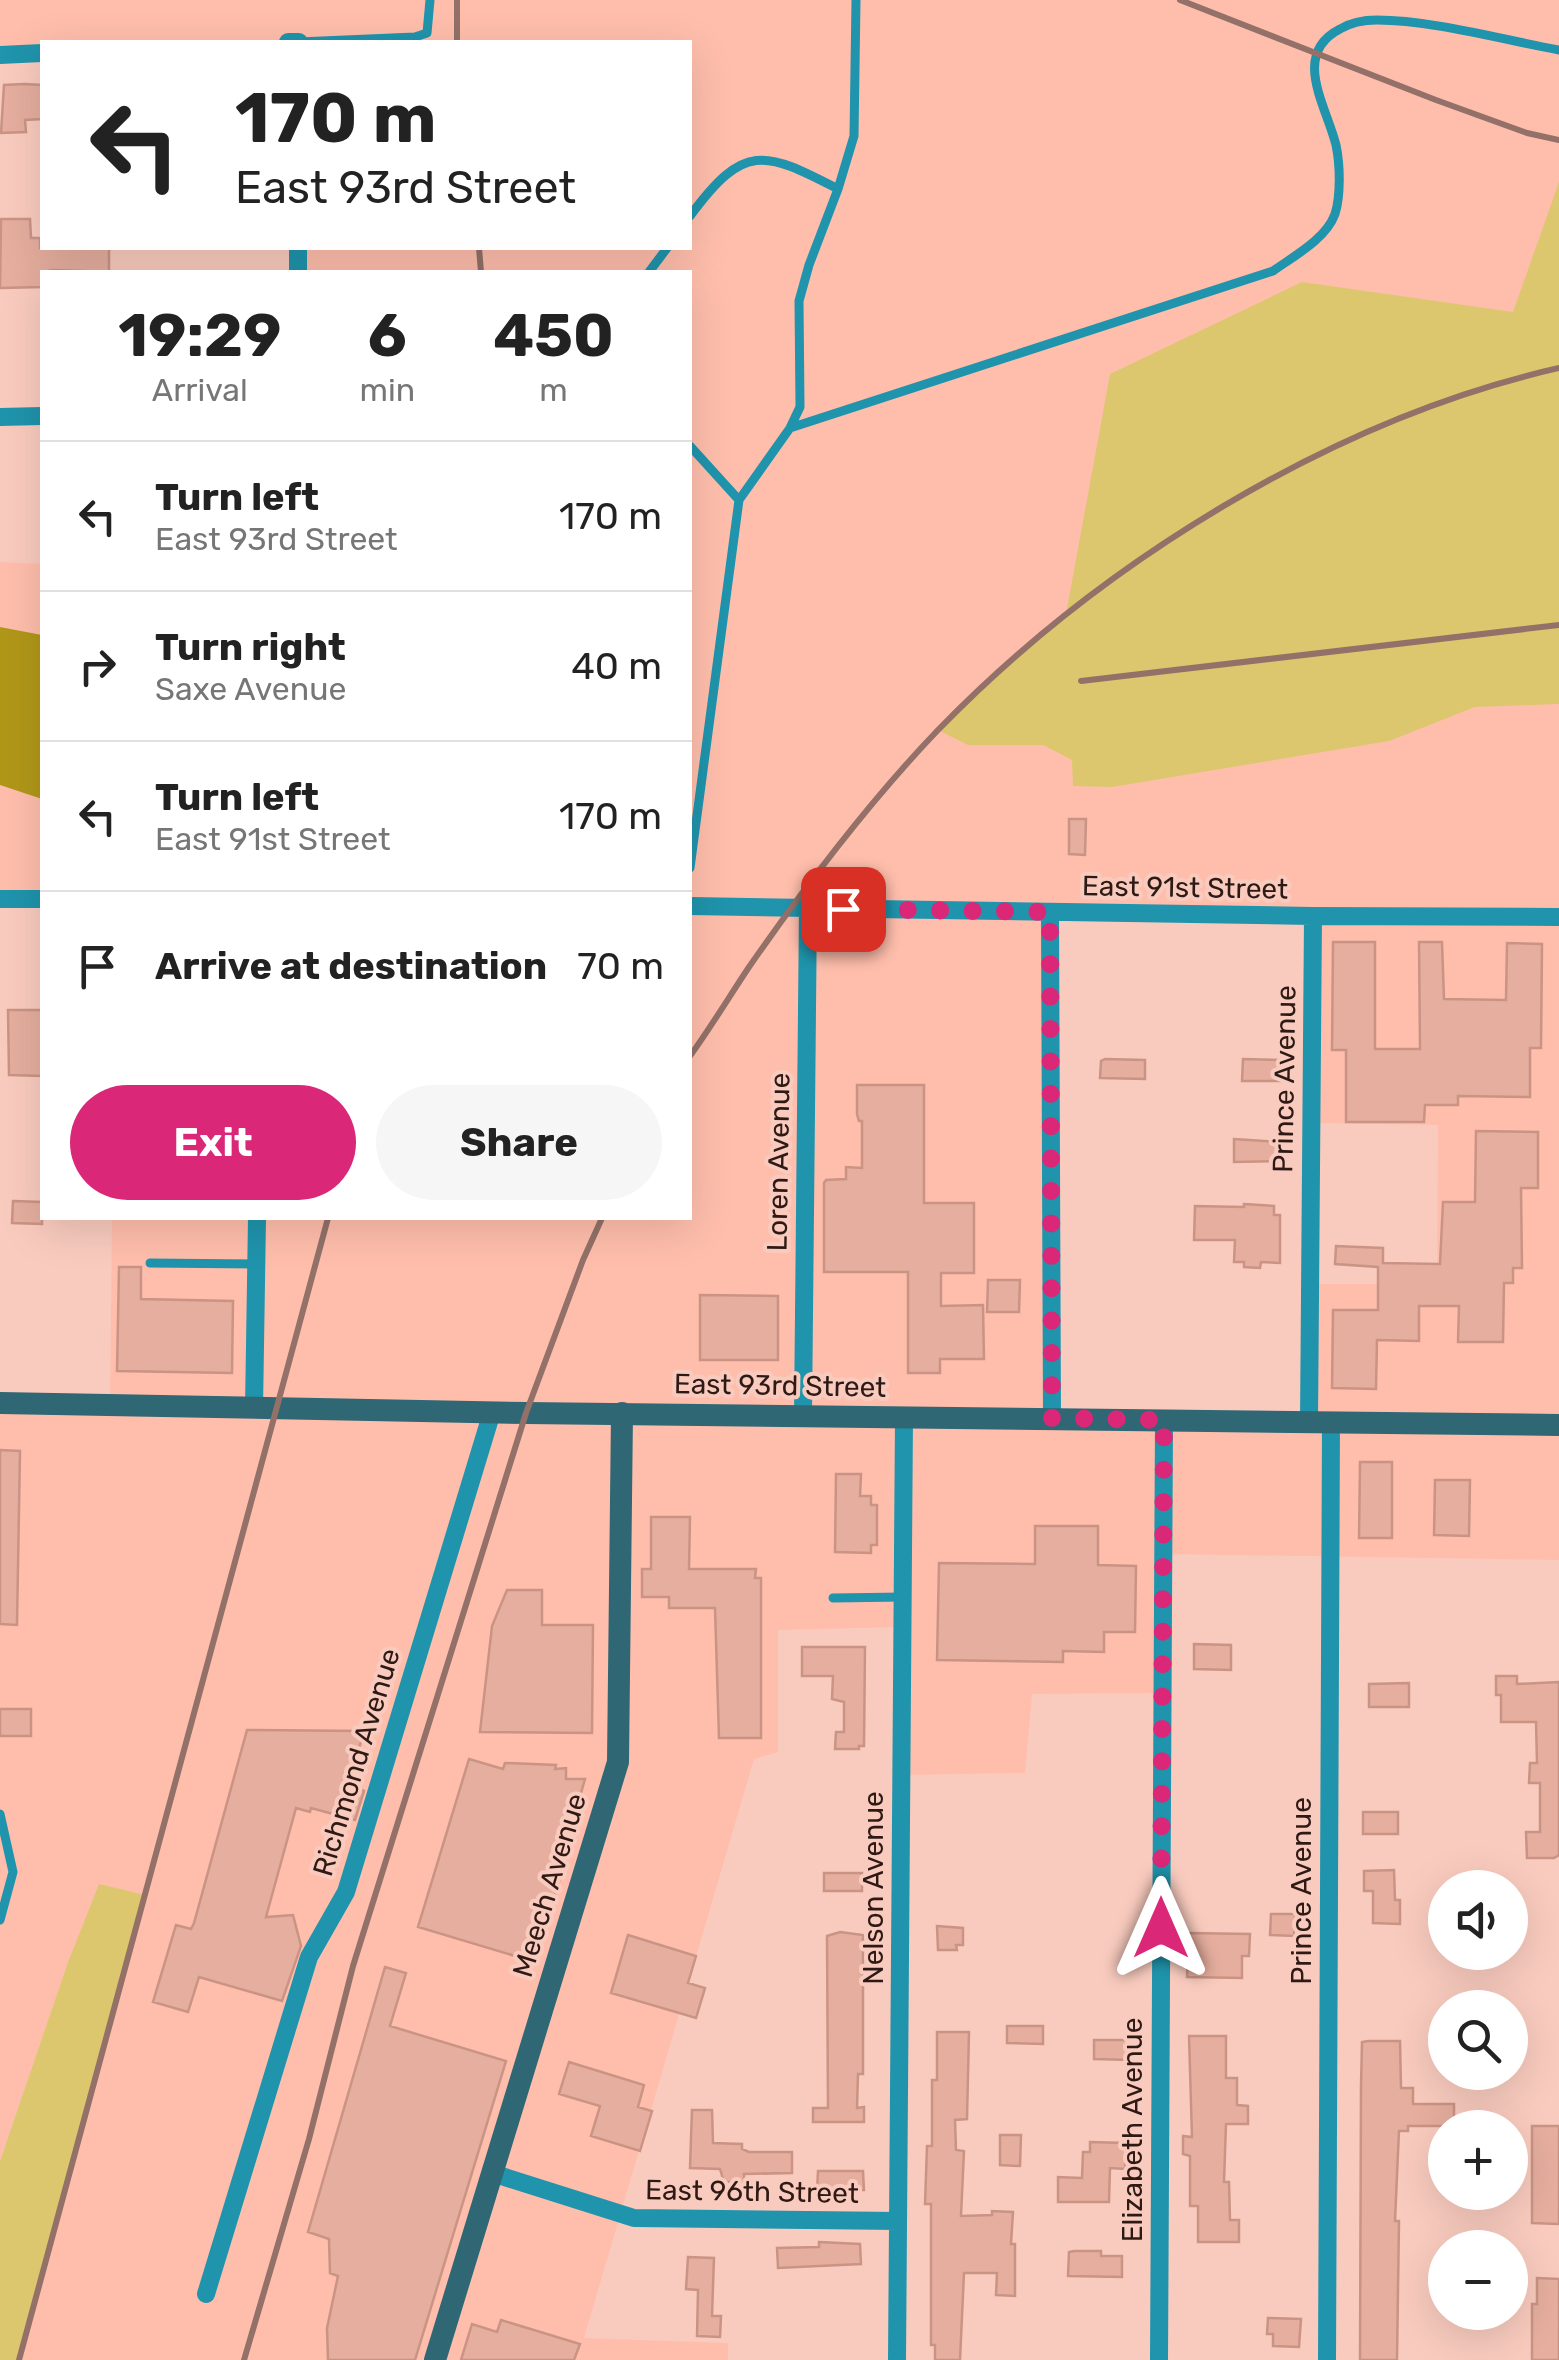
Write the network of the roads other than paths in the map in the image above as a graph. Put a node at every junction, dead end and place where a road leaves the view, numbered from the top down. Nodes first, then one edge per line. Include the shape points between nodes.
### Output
1 (430, 0) edge
2 (856, 0) edge
3 (345, 40) edge
4 (1559, 50) edge
5 (40, 54) edge
6 (0, 55) edge
7 (838, 189) junction
8 (692, 214) edge
9 (40, 416) edge
10 (0, 417) edge
11 (790, 428) junction
12 (692, 448) edge
13 (739, 500) junction
14 (692, 853) edge
15 (0, 899) edge
16 (40, 899) edge
17 (692, 906) edge
18 (808, 908) junction
19 (1050, 912) junction
20 (1313, 916) junction
21 (1559, 917) edge
22 (256, 1220) edge
23 (150, 1263) dead end
24 (256, 1264) junction
25 (0, 1403) edge
26 (254, 1408) junction
27 (492, 1412) junction
28 (622, 1413) junction
29 (803, 1416) junction
30 (904, 1417) junction
31 (1052, 1418) junction
32 (1164, 1420) junction
33 (1320, 1422) junction
34 (1559, 1425) edge
35 (903, 1597) junction
36 (833, 1598) dead end
37 (0, 1814) edge
38 (0, 1920) edge
39 (492, 2173) junction
40 (898, 2221) junction
41 (206, 2294) dead end
42 (435, 2360) edge
43 (897, 2360) edge
44 (1158, 2360) edge
45 (1326, 2360) edge

1 - 3 lane via 427,33
2 - 7 lane via 854,136
4 - 11 lane via 1404,22 1348,24 1317,47 1314,68 1337,148 1334,216 1298,253 1273,271
5 - 6 street
7 - 8 lane via 785,162 750,162 729,170
7 - 11 lane via 800,301 800,406
9 - 10 street
11 - 13 lane
12 - 13 lane
13 - 14 lane
15 - 16 street
17 - 18 street, East 91st Street
18 - 19 street, East 91st Street
18 - 29 street, Loren Avenue
19 - 20 street, East 91st Street
19 - 31 street
20 - 21 street, East 91st Street
20 - 33 street, Prince Avenue
22 - 24 street
23 - 24 lane
24 - 26 street
25 - 26 main road, East 93rd Street
26 - 27 main road, East 93rd Street
27 - 28 main road, East 93rd Street
27 - 41 street, Richmond Avenue via 346,1892 309,1957
28 - 29 main road, East 93rd Street
28 - 39 main road, Meech Avenue via 618,1762
29 - 30 main road, East 93rd Street
30 - 31 main road, East 93rd Street
30 - 35 street, Nelson Avenue
31 - 32 main road, East 93rd Street
32 - 33 main road, East 93rd Street
32 - 44 street, Elizabeth Avenue
33 - 34 main road, East 93rd Street
33 - 45 street, Prince Avenue
35 - 36 lane
35 - 40 street, Nelson Avenue
37 - 38 lane via 13,1872
39 - 40 street, East 96th Street via 634,2218
39 - 42 main road, Meech Avenue
40 - 43 street, Nelson Avenue

